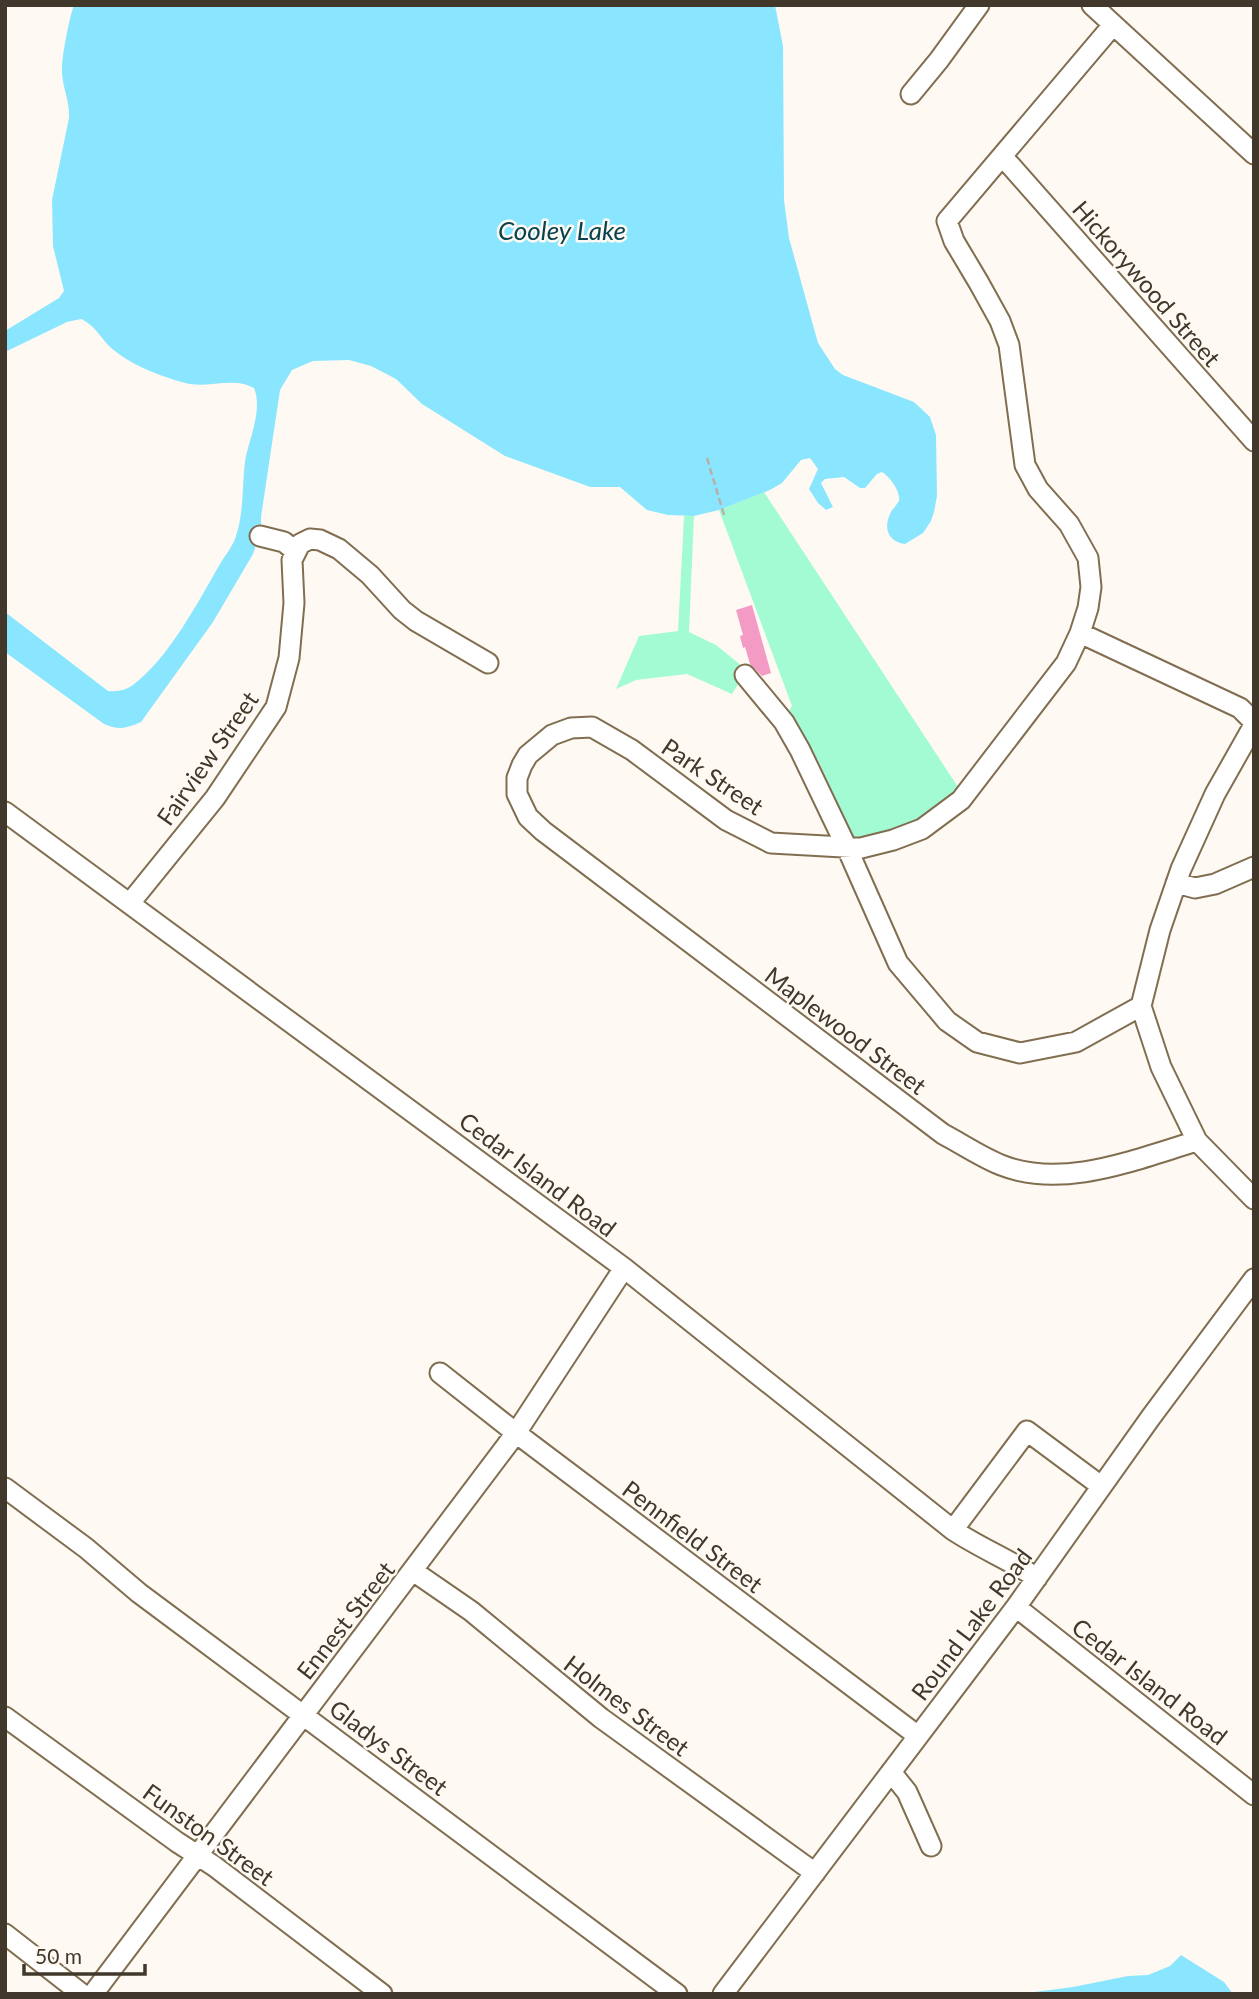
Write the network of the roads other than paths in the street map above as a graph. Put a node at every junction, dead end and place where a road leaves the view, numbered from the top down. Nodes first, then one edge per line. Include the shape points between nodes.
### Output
1 (979, 5) edge
2 (1093, 5) edge
3 (1113, 25) junction
4 (911, 94) dead end
5 (1254, 154) edge
6 (1003, 157) junction
7 (1254, 441) edge
8 (260, 536) dead end
9 (298, 548) junction
10 (1080, 633) junction
11 (488, 663) dead end
12 (746, 675) dead end
13 (1254, 723) edge
14 (517, 794) joint
15 (5, 812) edge
16 (847, 848) junction
17 (1254, 867) edge
18 (1176, 883) junction
19 (130, 904) junction
20 (1141, 1006) junction
21 (1197, 1141) junction
22 (1254, 1199) edge
23 (624, 1268) junction
24 (1254, 1279) edge
25 (440, 1373) dead end
26 (516, 1433) junction
27 (1101, 1486) junction
28 (5, 1488) edge
29 (953, 1530) junction
30 (413, 1571) junction
31 (1037, 1578) junction
32 (1016, 1607) junction
33 (303, 1714) junction
34 (5, 1717) edge
35 (918, 1736) junction
36 (891, 1772) junction
37 (1254, 1795) edge
38 (930, 1846) dead end
39 (197, 1854) junction
40 (815, 1873) junction
41 (5, 1934) edge
42 (82, 1994) edge
43 (93, 1994) edge
44 (382, 1994) edge
45 (677, 1994) edge
46 (723, 1994) edge

1 - 4 street
2 - 3 street
3 - 5 street
3 - 6 street
6 - 7 street, Hickorywood Street
6 - 10 street, Park Street via 947,221 1009,345 1025,465 1088,558 1091,587
8 - 9 street
9 - 11 street via 310,539 339,549 416,621
9 - 19 street, Fairview Street via 292,560 289,658 276,707 215,797
10 - 13 street via 1240,708
10 - 16 street, Park Street via 1066,663 961,800 922,829
12 - 16 street via 784,722
13 - 18 street via 1215,794
14 - 16 street, Park Street via 517,778 534,749 552,735 592,727 632,750 726,820 771,843
14 - 21 street, Maplewood Street via 528,817 543,831 943,1134 1002,1166 1051,1176 1109,1168
15 - 19 street, Cedar Island Road
16 - 20 street via 898,963 947,1021 977,1042 1020,1053 1076,1042
17 - 18 street via 1215,884 1195,888
18 - 20 street
19 - 23 street, Cedar Island Road
20 - 21 street via 1161,1067
21 - 22 street
23 - 26 street, Ennest Street
23 - 29 street, Cedar Island Road
24 - 27 street, Round Lake Road
25 - 26 street, Pennfield Street
26 - 30 street, Ennest Street
26 - 35 street, Pennfield Street
27 - 29 street via 1027,1431
27 - 31 street, Round Lake Road
28 - 33 street, Gladys Street
29 - 31 street, Cedar Island Road
30 - 33 street, Ennest Street
30 - 40 street, Holmes Street via 471,1611 612,1726
31 - 32 street, Round Lake Road
32 - 35 street, Round Lake Road
32 - 37 street, Cedar Island Road
33 - 39 street, Ennest Street
33 - 45 street, Gladys Street
34 - 39 street, Funston Street
35 - 36 street, Round Lake Road
36 - 38 street via 907,1792
36 - 40 street, Round Lake Road
39 - 43 street, Ennest Street
39 - 44 street, Funston Street
40 - 46 street, Round Lake Road
41 - 42 street

